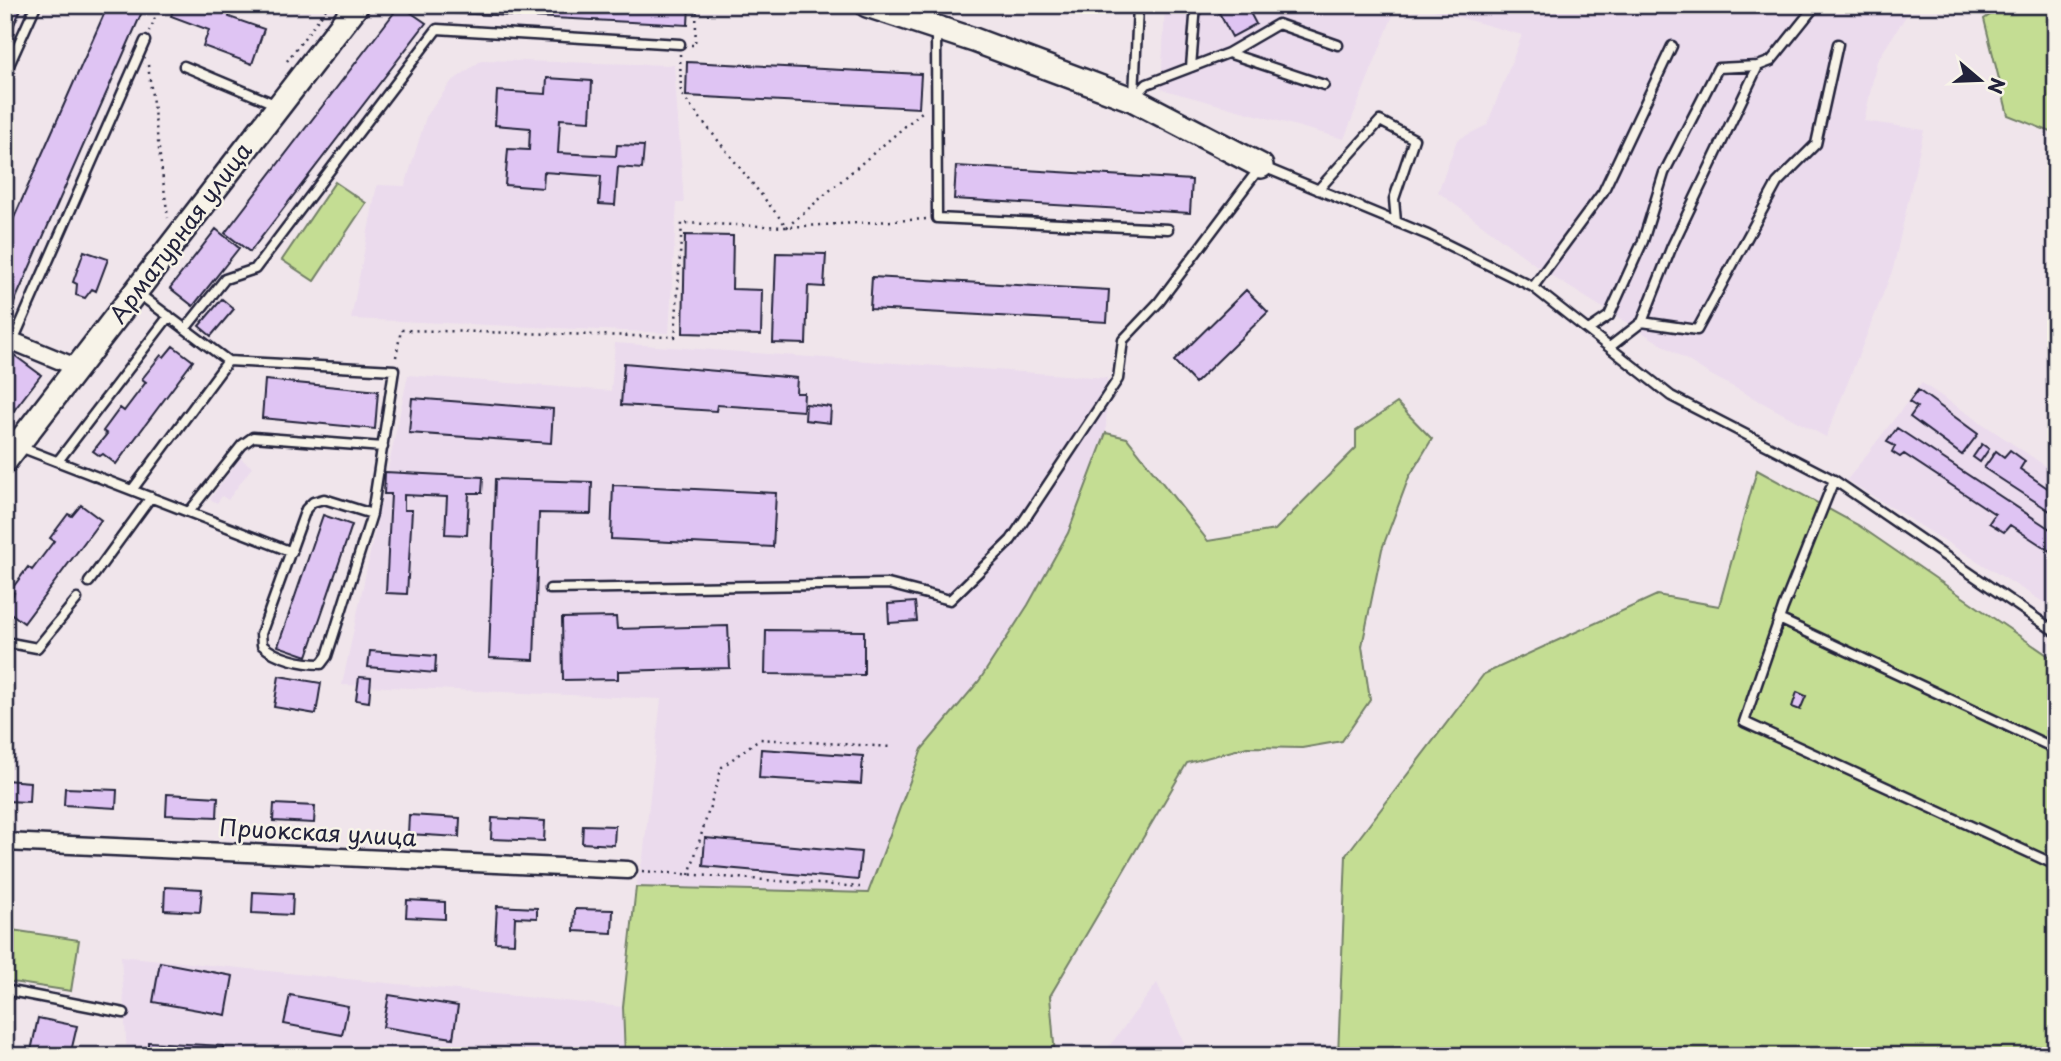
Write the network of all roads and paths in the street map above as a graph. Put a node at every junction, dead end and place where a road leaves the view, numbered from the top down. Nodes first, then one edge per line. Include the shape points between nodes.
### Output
1 (36, 5) edge
2 (148, 5) edge
3 (697, 5) edge
4 (866, 5) edge
5 (1138, 5) edge
6 (1196, 5) edge
7 (1816, 5) edge
8 (356, 6) edge
9 (911, 12) edge
10 (936, 28) junction
11 (145, 41) junction
12 (680, 44) junction
13 (1838, 44) dead end
14 (1338, 45) dead end
15 (1672, 46) dead end
16 (1228, 53) junction
17 (184, 66) dead end
18 (1758, 66) junction
19 (1191, 67) junction
20 (5, 74) edge
21 (1324, 85) dead end
22 (937, 99) junction
23 (1134, 100) junction
24 (279, 106) junction
25 (1261, 166) junction
26 (1318, 190) junction
27 (937, 218) junction
28 (168, 221) dead end
29 (1396, 222) junction
30 (787, 227) junction
31 (1168, 229) dead end
32 (1533, 287) junction
33 (135, 292) junction
34 (169, 316) junction
35 (1642, 323) junction
36 (185, 329) junction
37 (1590, 329) junction
38 (9, 340) edge
39 (1611, 346) junction
40 (228, 361) junction
41 (78, 368) junction
42 (394, 370) junction
43 (383, 447) junction
44 (12, 454) edge
45 (58, 461) junction
46 (1834, 480) junction
47 (132, 490) junction
48 (151, 497) junction
49 (189, 512) junction
50 (372, 514) junction
51 (292, 552) junction
52 (89, 582) dead end
53 (550, 589) dead end
54 (76, 598) dead end
55 (1779, 619) junction
56 (2056, 632) edge
57 (5, 642) edge
58 (892, 747) dead end
59 (2056, 749) edge
60 (5, 842) edge
61 (2056, 865) edge
62 (628, 870) joint
63 (690, 874) junction
64 (860, 887) dead end
65 (5, 990) edge
66 (124, 1013) dead end

1 - 20 lane
2 - 11 path via 155,20
3 - 12 path via 695,46
4 - 9 street
5 - 23 lane
6 - 19 lane
7 - 18 lane via 1771,61
8 - 24 street, Арматурная улица
9 - 10 street
10 - 22 lane
10 - 23 street
11 - 28 path
11 - 38 lane
12 - 30 path via 681,94
12 - 36 lane via 437,29 255,269 225,279
13 - 35 lane via 1816,144 1777,183 1697,330
14 - 16 lane via 1278,24
15 - 32 lane via 1602,192
16 - 19 lane
16 - 21 lane
17 - 24 lane
18 - 35 lane via 1672,246
18 - 37 lane via 1718,68 1664,173 1643,241 1609,316
19 - 23 lane via 1142,86
22 - 27 lane
22 - 30 path
23 - 25 street
24 - 33 street, Арматурная улица
25 - 26 lane
25 - 53 lane via 1159,302 1123,340 1118,379 1012,540 950,600 888,584
26 - 29 lane
26 - 29 lane via 1380,121 1414,139 1394,199
27 - 30 path
27 - 31 lane
29 - 32 lane
30 - 42 path via 682,223 675,337 401,330
32 - 37 lane
33 - 34 lane
33 - 41 street, Арматурная улица
34 - 36 lane
34 - 45 lane
35 - 39 lane
36 - 40 lane
37 - 39 lane
38 - 41 street
39 - 46 lane via 1671,396
40 - 42 lane
40 - 47 lane
41 - 44 street, Арматурная улица
42 - 43 lane
43 - 49 lane via 253,437
43 - 50 lane
44 - 45 lane
45 - 47 lane
46 - 55 lane
46 - 56 lane
47 - 48 lane
48 - 49 lane
48 - 52 lane
49 - 51 lane
50 - 51 lane via 324,499 313,502 306,509
50 - 51 lane via 321,664 270,652 262,645 261,634
54 - 57 lane via 37,648
55 - 59 lane
55 - 61 lane via 1744,722
58 - 63 path via 759,739 722,767
60 - 62 street, Приокская улица
62 - 63 path
63 - 64 path
65 - 66 lane

